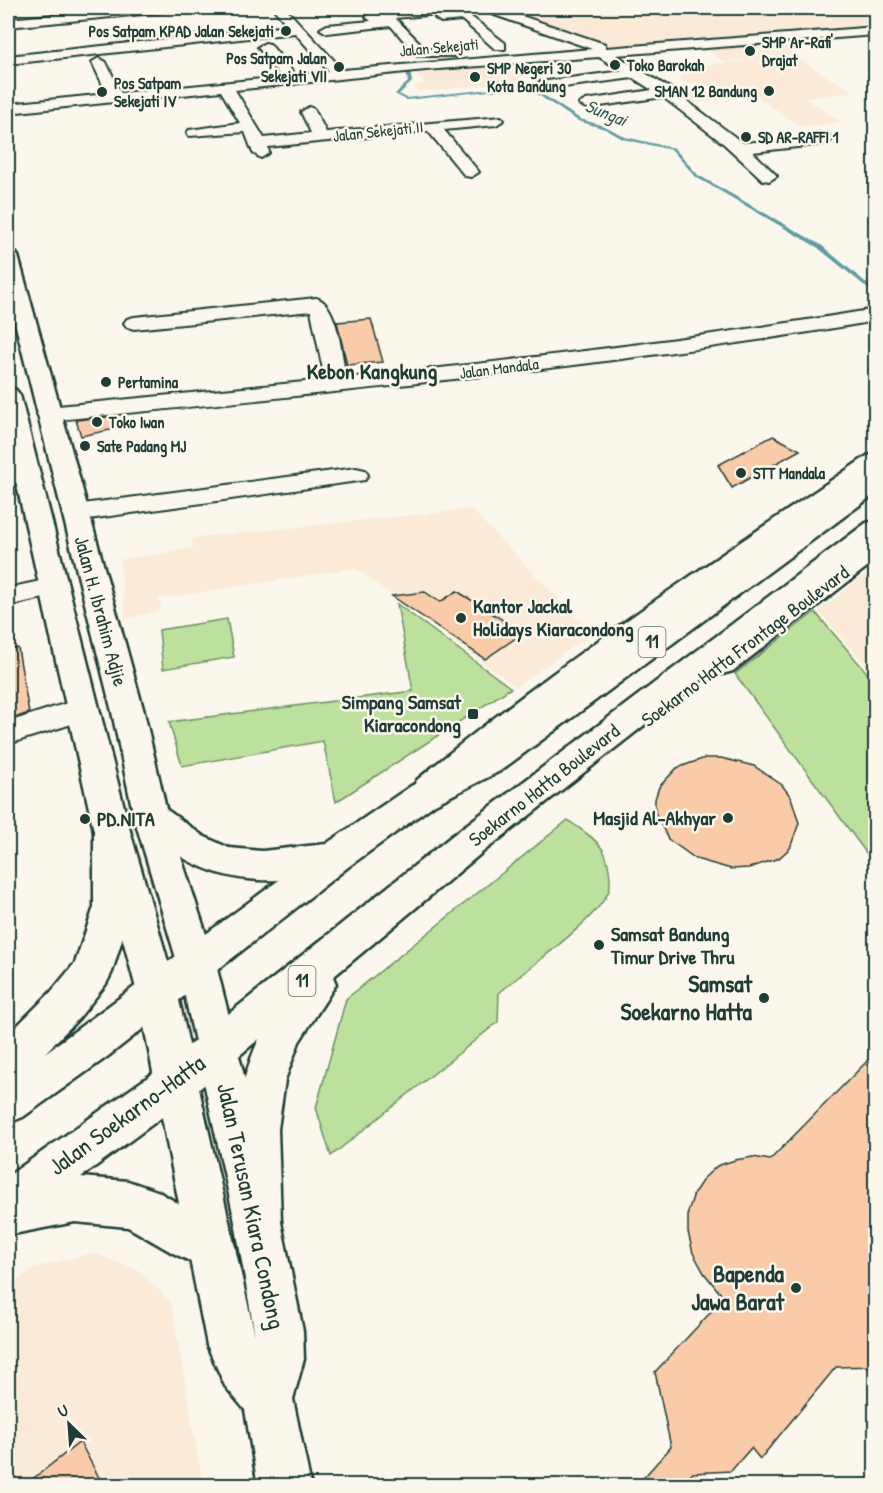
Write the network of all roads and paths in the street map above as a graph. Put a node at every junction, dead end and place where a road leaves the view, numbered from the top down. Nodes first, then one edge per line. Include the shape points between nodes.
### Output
1 (163, 8) edge
2 (279, 8) edge
3 (460, 8) edge
4 (487, 8) edge
5 (112, 12) junction
6 (394, 22) junction
7 (8, 23) edge
8 (190, 23) dead end
9 (313, 23) dead end
10 (298, 29) junction
11 (327, 30) dead end
12 (876, 31) edge
13 (130, 37) junction
14 (203, 38) junction
15 (522, 44) dead end
16 (266, 47) dead end
17 (506, 51) junction
18 (605, 51) junction
19 (8, 60) edge
20 (434, 60) junction
21 (99, 62) dead end
22 (199, 71) dead end
23 (637, 73) junction
24 (340, 75) junction
25 (312, 79) junction
26 (292, 81) junction
27 (540, 86) dead end
28 (226, 88) junction
29 (210, 89) junction
30 (666, 92) junction
31 (325, 95) dead end
32 (116, 98) junction
33 (586, 104) dead end
34 (687, 107) junction
35 (8, 109) edge
36 (664, 110) dead end
37 (309, 112) dead end
38 (496, 120) dead end
39 (432, 126) junction
40 (250, 127) junction
41 (195, 134) dead end
42 (321, 137) junction
43 (824, 139) dead end
44 (741, 148) junction
45 (471, 172) dead end
46 (769, 176) dead end
47 (8, 256) edge
48 (13, 301) edge
49 (876, 315) edge
50 (134, 323) dead end
51 (337, 386) junction
52 (8, 395) edge
53 (48, 414) junction
54 (876, 461) edge
55 (356, 475) dead end
56 (17, 476) edge
57 (876, 480) edge
58 (75, 513) junction
59 (876, 529) edge
60 (876, 546) edge
61 (54, 586) junction
62 (8, 597) edge
63 (83, 710) junction
64 (8, 733) edge
65 (423, 795) junction
66 (151, 817) junction
67 (112, 831) junction
68 (466, 845) junction
69 (335, 857) junction
70 (386, 912) junction
71 (197, 965) junction
72 (158, 996) junction
73 (217, 1049) junction
74 (8, 1063) edge
75 (177, 1080) junction
76 (8, 1103) edge
77 (8, 1203) edge
78 (8, 1212) edge
79 (258, 1222) junction
80 (213, 1249) junction
81 (268, 1399) junction
82 (285, 1485) edge

1 - 5 street
2 - 10 street
3 - 9 street
4 - 18 street
5 - 7 street
5 - 13 street
6 - 11 street
6 - 17 street via 463,16
6 - 20 street via 422,53
8 - 14 street
10 - 14 street
10 - 24 street
12 - 18 street, Jalan Sekejati
13 - 14 street
13 - 19 street
15 - 17 street
16 - 26 street
17 - 18 street, Jalan Sekejati
17 - 20 street, Jalan Sekejati
18 - 23 street
20 - 24 street, Jalan Sekejati
21 - 32 street
22 - 29 street
23 - 27 street
23 - 30 street
24 - 25 street, Jalan Sekejati
25 - 26 street, Jalan Sekejati
25 - 31 street
26 - 28 street, Jalan Sekejati
28 - 29 street, Jalan Sekejati
28 - 40 street
29 - 32 street, Jalan Sekejati
30 - 33 street
30 - 34 street
32 - 35 street, Jalan Sekejati
34 - 36 street
34 - 44 street
37 - 42 street
38 - 39 street, Jalan Sekejati II
39 - 42 street, Jalan Sekejati II
39 - 45 street
40 - 41 street
40 - 42 street, Jalan Sekejati II via 260,148
43 - 44 street
44 - 46 street
47 - 48 main road, Jalan H. Ibrahim Adjie
48 - 53 main road, Jalan H. Ibrahim Adjie
49 - 51 street, Jalan Mandala via 609,355
50 - 51 street via 316,304 321,309
51 - 53 street, Jalan Mandala
52 - 56 main road, Jalan H. Ibrahim Adjie
53 - 58 main road, Jalan H. Ibrahim Adjie
54 - 65 main road via 636,629 470,753
55 - 58 street
56 - 61 main road, Jalan H. Ibrahim Adjie
57 - 65 main road, 11 via 488,762
58 - 66 main road, Jalan H. Ibrahim Adjie via 128,712
59 - 68 main road, Soekarno Hatta Boulevard / 11
60 - 68 main road, Soekarno Hatta Frontage Boulevard via 531,811
61 - 62 street
61 - 63 main road, Jalan H. Ibrahim Adjie
63 - 64 street
63 - 67 main road, Jalan H. Ibrahim Adjie
65 - 69 main road, 11
66 - 69 main road via 196,849 227,864 279,866
66 - 71 main road, Jalan H. Ibrahim Adjie
67 - 72 main road, Jalan H. Ibrahim Adjie
67 - 74 main road via 113,907 92,972
68 - 70 main road, Soekarno Hatta Boulevard / 11
69 - 71 main road, 11
70 - 73 main road, Soekarno Hatta Boulevard / 11
70 - 79 main road via 296,1007 270,1058 256,1117
71 - 72 main road, 11
71 - 73 main road, Jalan Terusan Kiara Condong
72 - 75 main road, Jalan H. Ibrahim Adjie
72 - 76 main road, 11
73 - 75 main road, Jalan Soekarno-Hatta / 11
73 - 79 main road, Jalan Terusan Kiara Condong
75 - 77 main road, Jalan Soekarno-Hatta / 11
75 - 80 main road, Jalan Terusan Kiara Condong
78 - 80 main road via 75,1198 128,1204 141,1207
79 - 81 main road, Jalan Terusan Kiara Condong via 279,1331 279,1359
80 - 81 main road, Jalan Terusan Kiara Condong via 232,1345 243,1368
81 - 82 main road, Jalan Terusan Kiara Condong

